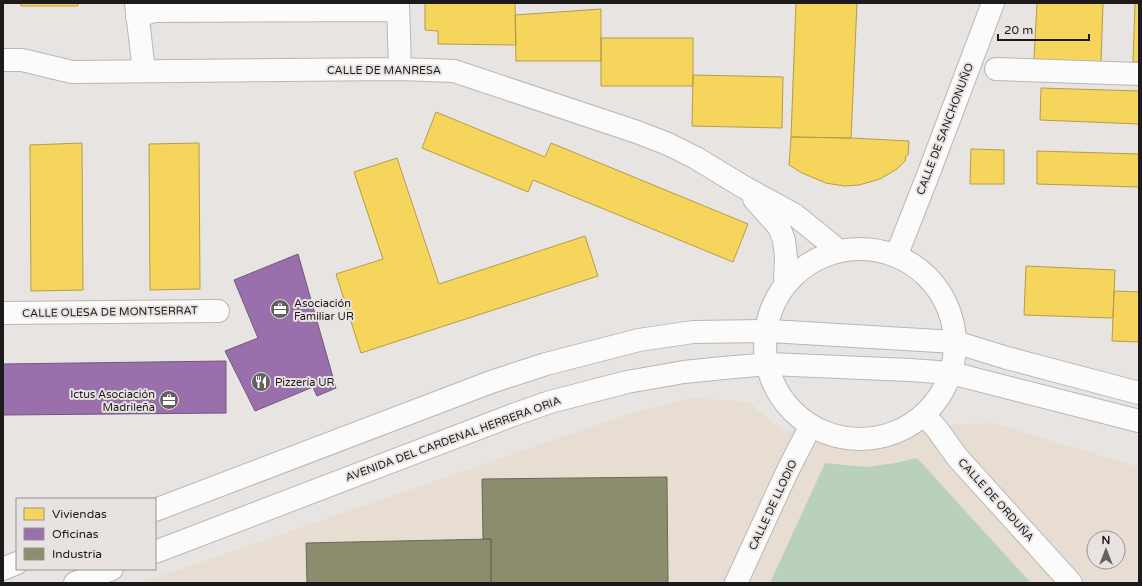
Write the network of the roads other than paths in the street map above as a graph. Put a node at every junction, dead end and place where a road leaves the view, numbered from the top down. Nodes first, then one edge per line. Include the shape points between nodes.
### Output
1 (993, 3) edge
2 (398, 6) edge
3 (136, 10) edge
4 (3, 60) edge
5 (400, 69) junction
6 (996, 69) dead end
7 (144, 71) junction
8 (1139, 74) edge
9 (742, 186) junction
10 (838, 250) junction
11 (897, 254) junction
12 (785, 283) junction
13 (218, 311) dead end
14 (3, 313) edge
15 (766, 331) junction
16 (955, 342) junction
17 (769, 364) junction
18 (950, 373) junction
19 (1139, 392) edge
20 (924, 415) junction
21 (1139, 421) edge
22 (810, 427) junction
23 (156, 510) edge
24 (156, 552) edge
25 (16, 563) edge
26 (3, 569) edge
27 (109, 570) edge
28 (76, 583) edge
29 (736, 583) edge
30 (1071, 583) edge

1 - 11 street, CALLE DE SANCHONUÑO
2 - 3 street
2 - 5 street
3 - 7 street
4 - 7 street, CALLE DE MANRESA via 22,60 72,72
5 - 7 street, CALLE DE MANRESA
5 - 9 street, CALLE DE MANRESA via 454,71 630,130 668,144
6 - 8 street
9 - 10 street via 795,215
9 - 12 street via 779,227 786,256
10 - 11 street via 856,247 878,248
10 - 12 street via 809,263
11 - 16 street via 924,272 942,297 952,323
12 - 15 street via 774,300
13 - 14 street, CALLE OLESA DE MONTSERRAT
15 - 16 street
15 - 17 street
15 - 23 street via 693,332 639,340 546,364 490,382
16 - 18 street
16 - 19 street
17 - 18 street, AVENIDA DEL CARDENAL HERRERA ORIA
17 - 22 street via 772,382 787,405
17 - 24 street, AVENIDA DEL CARDENAL HERRERA ORIA via 669,374 550,402
18 - 20 street via 933,405
18 - 21 street, AVENIDA DEL CARDENAL HERRERA ORIA
20 - 22 street via 895,433 875,439 832,436
20 - 30 street, CALLE DE ORDUÑA
22 - 29 street, CALLE DE LLODIO
25 - 26 street
27 - 28 street

